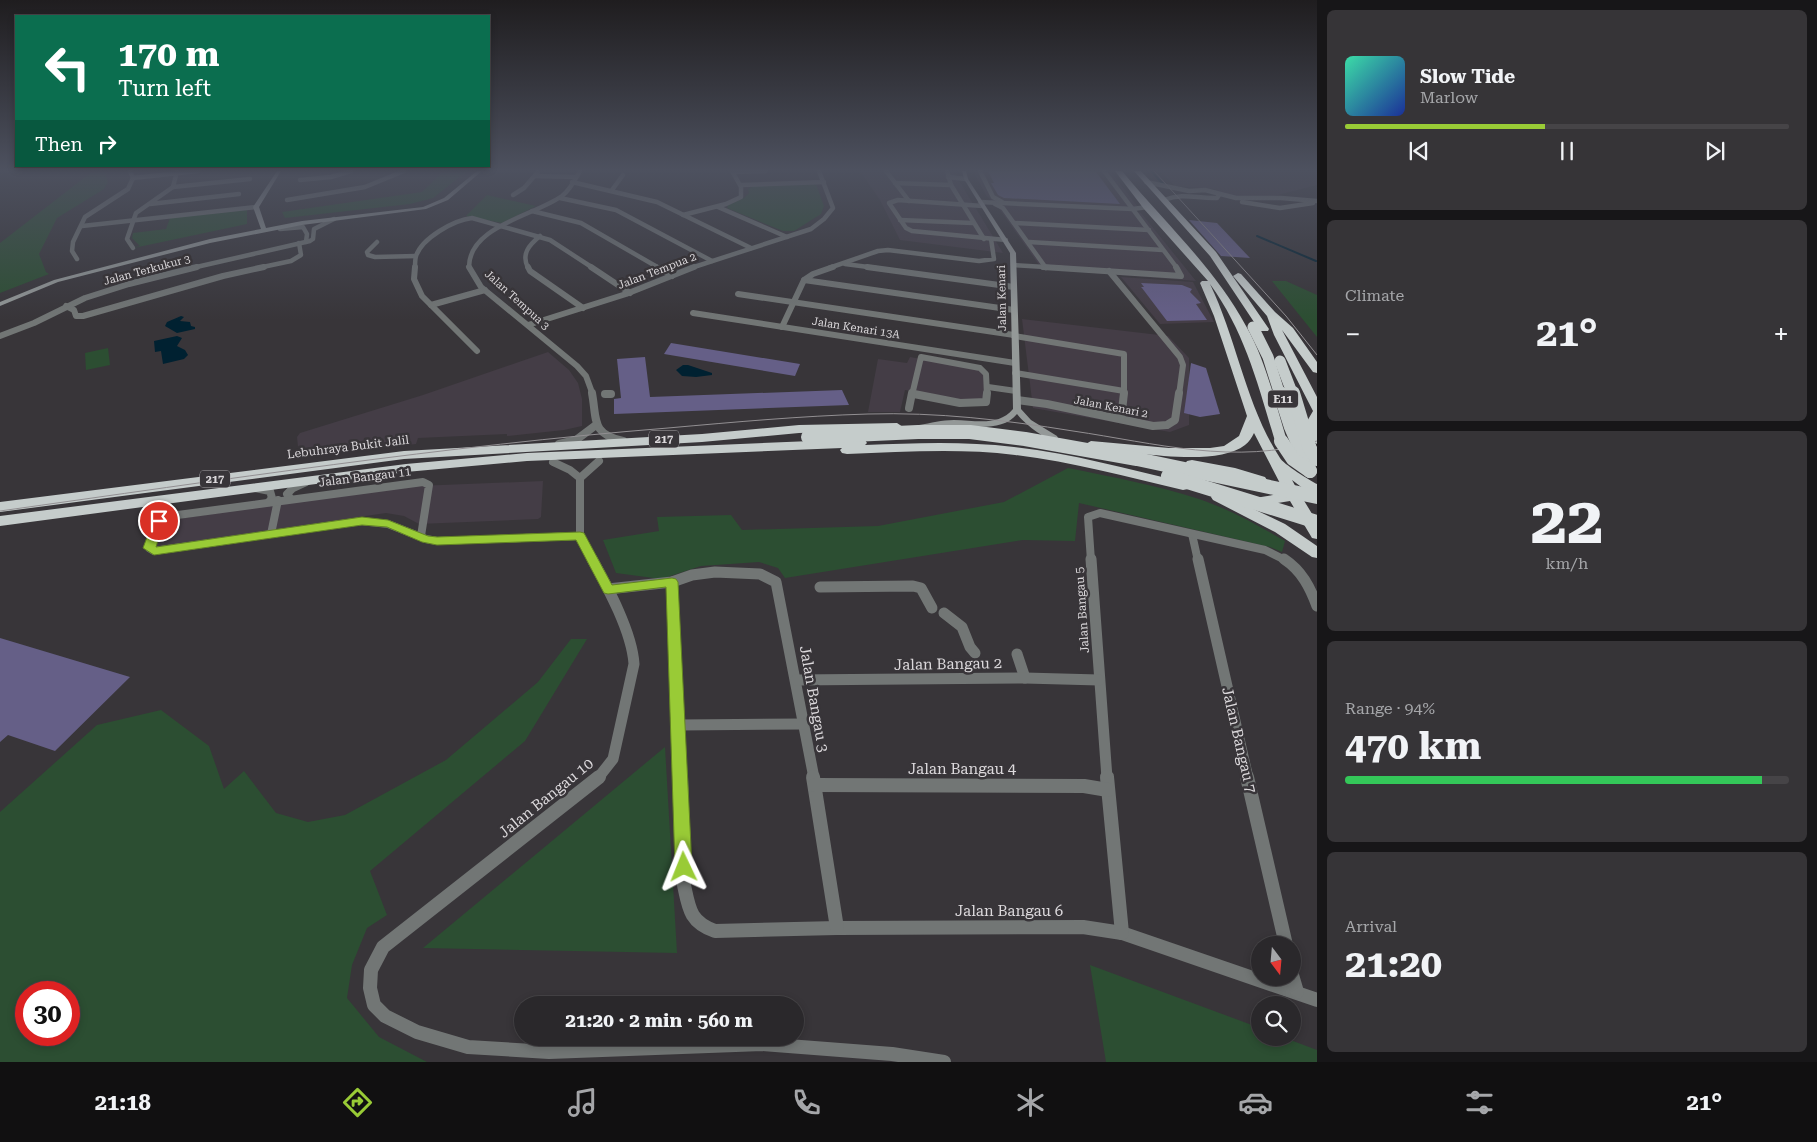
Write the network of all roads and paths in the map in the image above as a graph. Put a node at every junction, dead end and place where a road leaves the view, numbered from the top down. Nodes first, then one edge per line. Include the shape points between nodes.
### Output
1 (900, 220) edge
2 (84, 221) edge
3 (133, 221) junction
4 (137, 221) edge
5 (261, 221) edge
6 (314, 221) edge
7 (317, 221) edge
8 (329, 221) edge
9 (457, 221) edge
10 (482, 221) edge
11 (513, 221) edge
12 (571, 221) edge
13 (636, 221) edge
14 (695, 221) edge
15 (749, 221) edge
16 (821, 221) edge
17 (914, 221) edge
18 (992, 221) edge
19 (1012, 221) edge
20 (1142, 221) edge
21 (1161, 221) edge
22 (1164, 221) edge
23 (1183, 221) edge
24 (973, 223) joint
25 (1014, 223) junction
26 (82, 226) junction
27 (502, 226) junction
28 (263, 228) junction
29 (1149, 230) junction
30 (540, 236) junction
31 (787, 237) junction
32 (984, 239) junction
33 (991, 239) junction
34 (1006, 240) junction
35 (210, 241) junction
36 (306, 242) junction
37 (377, 242) dead end
38 (1029, 242) junction
39 (299, 243) junction
40 (133, 248) dead end
41 (752, 248) junction
42 (1163, 250) junction
43 (1191, 250) junction
44 (1214, 254) junction
45 (416, 256) junction
46 (77, 259) dead end
47 (712, 261) junction
48 (843, 263) junction
49 (1013, 265) junction
50 (1046, 268) junction
51 (1109, 271) junction
52 (672, 276) junction
53 (804, 280) junction
54 (1014, 287) junction
55 (485, 290) junction
56 (630, 292) junction
57 (738, 294) dead end
58 (0, 298) edge
59 (793, 302) junction
60 (0, 304) edge
61 (431, 305) junction
62 (66, 306) junction
63 (583, 308) junction
64 (1014, 310) junction
65 (693, 313) dead end
66 (1271, 314) junction
67 (528, 325) junction
68 (782, 327) junction
69 (1258, 328) junction
70 (1014, 335) junction
71 (0, 336) edge
72 (477, 351) dead end
73 (1015, 363) junction
74 (1317, 370) edge
75 (1015, 373) junction
76 (988, 387) junction
77 (1016, 391) junction
78 (1124, 391) junction
79 (914, 394) junction
80 (981, 404) joint
81 (1017, 405) junction
82 (909, 408) dead end
83 (1317, 409) edge
84 (1317, 414) edge
85 (1253, 416) junction
86 (1121, 419) junction
87 (596, 425) junction
88 (922, 427) junction
89 (1262, 436) junction
90 (702, 438) junction
91 (1054, 438) junction
92 (626, 441) junction
93 (1317, 441) edge
94 (1091, 445) junction
95 (536, 447) junction
96 (1274, 460) junction
97 (599, 461) junction
98 (486, 462) junction
99 (553, 462) junction
100 (1235, 472) junction
101 (580, 478) junction
102 (310, 480) junction
103 (254, 487) junction
104 (1310, 487) edge
105 (1218, 497) junction
106 (290, 498) junction
107 (273, 501) junction
108 (0, 507) edge
109 (0, 521) edge
110 (1317, 522) edge
111 (271, 534) junction
112 (1192, 534) junction
113 (1317, 534) edge
114 (421, 536) junction
115 (580, 536) junction
116 (1317, 553) edge
117 (672, 582) junction
118 (820, 587) dead end
119 (608, 590) junction
120 (1317, 606) edge
121 (932, 608) dead end
122 (944, 613) dead end
123 (975, 653) dead end
124 (1017, 654) dead end
125 (1025, 678) junction
126 (796, 680) junction
127 (1100, 680) junction
128 (803, 724) junction
129 (679, 726) junction
130 (815, 785) junction
131 (1108, 790) junction
132 (693, 920) joint
133 (837, 928) junction
134 (1122, 933) junction
135 (1284, 936) edge
136 (1295, 986) edge
137 (1296, 992) junction
138 (1317, 1000) edge
139 (374, 1005) joint
140 (944, 1062) edge

1 - 32 street via 912,231
2 - 26 street
3 - 4 street
3 - 26 street
3 - 40 street via 126,239
5 - 28 main road
6 - 28 main road
7 - 28 main road
8 - 36 street via 318,225 313,239
9 - 45 street via 432,236
10 - 27 street
11 - 27 street, Jalan Tempua 3
12 - 52 street via 581,223
13 - 47 street
14 - 41 street
15 - 31 street
16 - 31 street, Jalan Tempua 2 via 811,229
17 - 24 street
18 - 34 main road, Jalan Kenari
19 - 25 street
20 - 29 street
21 - 43 highway
22 - 43 highway, E11
23 - 44 highway, E11
24 - 32 street
25 - 29 street
25 - 38 street
26 - 46 street via 73,242 72,252
27 - 30 street
27 - 55 street, Jalan Tempua 3 via 482,239 469,259 471,273
28 - 35 main road
28 - 58 main road via 103,263 39,281
29 - 42 street
30 - 56 street
30 - 63 street via 524,252 526,265
31 - 41 street, Jalan Tempua 2
32 - 33 street
33 - 34 street
33 - 48 street via 994,259 979,261 888,250
34 - 49 main road, Jalan Kenari
35 - 36 street via 298,226 306,230
35 - 60 main road via 64,278
36 - 39 street, Jalan Terkukur 3
37 - 45 street via 368,255
38 - 42 street
38 - 50 street
39 - 62 street, Jalan Terkukur 3 via 138,281
39 - 62 street via 301,255 291,261 223,276 83,316 76,316 74,310
41 - 47 street, Jalan Tempua 2
42 - 51 street via 1181,276
43 - 69 highway, E11 via 1229,289
43 - 85 highway via 1215,303
43 - 104 highway, bridge via 1241,326 1255,356 1284,447
44 - 66 highway via 1227,264
44 - 69 highway, E11
45 - 61 street via 416,286
47 - 52 street, Jalan Tempua 2
48 - 53 street
48 - 54 street
49 - 50 street
49 - 54 main road, Jalan Kenari
50 - 51 street
51 - 86 street, Jalan Kenari 2 via 1157,326 1183,366 1174,420 1161,426
52 - 56 street, Jalan Tempua 2
53 - 59 street
53 - 64 street
54 - 64 main road, Jalan Kenari
55 - 61 street
55 - 67 street, Jalan Tempua 3
56 - 63 street, Jalan Tempua 2
57 - 59 street
59 - 68 street
59 - 70 street
61 - 72 street
62 - 71 street, Jalan Terkukur 3
63 - 67 street, Jalan Tempua 2
64 - 70 main road, Jalan Kenari
65 - 68 street, Jalan Kenari 13A
66 - 74 highway via 1289,330
66 - 83 highway
67 - 87 street, Jalan Tempua 3 via 586,376 592,389
68 - 73 street, Jalan Kenari 13A
69 - 104 highway, E11, bridge
70 - 73 main road, Jalan Kenari
70 - 78 street via 1124,354
73 - 75 main road, Jalan Kenari
75 - 77 main road, Jalan Kenari
75 - 78 street
76 - 77 street
76 - 79 street via 986,374 980,368 921,357
76 - 80 street via 986,402
77 - 81 main road, Jalan Kenari
78 - 86 street
79 - 80 street
79 - 82 street
81 - 86 street, Jalan Kenari 2
81 - 88 main road via 1008,420 998,423 946,422
81 - 91 main road via 1028,422
84 - 93 highway via 1312,423
85 - 89 highway
85 - 94 highway via 1247,434 1238,444 1212,453
87 - 92 street via 602,434 613,440
87 - 95 street via 576,440
88 - 90 highway via 858,427
88 - 91 highway via 990,429
89 - 93 highway via 1288,446 1312,446
89 - 96 highway
90 - 92 highway, Lebuhraya Bukit Jalil / 217
90 - 104 highway, bridge via 733,440 953,432 1016,438
91 - 94 highway
92 - 95 highway, Lebuhraya Bukit Jalil / 217
94 - 100 highway
95 - 108 highway, Lebuhraya Bukit Jalil / 217 via 404,455
96 - 104 highway
96 - 104 highway
97 - 99 highway
97 - 101 street
97 - 105 highway via 961,446 1015,451 1090,464 1168,481
98 - 99 highway
98 - 102 highway, 217
98 - 110 highway, bridge via 527,457 934,440 980,441 1148,470
99 - 101 street
100 - 104 highway
100 - 105 highway via 1245,482 1249,496
101 - 115 street, Jalan Bangau 10
102 - 103 highway, 217
102 - 106 street via 293,488 287,494
103 - 107 street via 270,491
103 - 109 highway, 217
104 - 105 highway via 1251,503
104 - 113 highway
105 - 116 highway via 1280,528
106 - 107 street, Jalan Bangau 11
106 - 114 street, Jalan Bangau 11 via 428,483
107 - 111 street
107 - 111 street, Jalan Bangau 11 via 163,517 149,548 154,551
111 - 114 street, Jalan Bangau 11 via 362,521 388,524
112 - 120 street, Jalan Bangau 5 via 1275,554 1307,579
112 - 127 street, Jalan Bangau 5 via 1100,514 1088,517
112 - 135 street, Jalan Bangau 7
114 - 115 street via 437,541
115 - 119 street, Jalan Bangau 10
117 - 119 street
117 - 126 street, Jalan Bangau 3 via 698,574 750,573 770,577 778,588
117 - 129 street
118 - 121 street via 913,586 921,588
119 - 139 street, Jalan Bangau 10 via 630,638 634,664 613,759 597,779 384,947 371,970 370,988
122 - 123 street via 962,627
124 - 125 street
125 - 126 street, Jalan Bangau 2
125 - 127 street, Jalan Bangau 2
126 - 128 street, Jalan Bangau 3
127 - 131 street, Jalan Bangau 5
128 - 129 street
128 - 130 street, Jalan Bangau 3
129 - 132 street via 684,885
130 - 131 street, Jalan Bangau 4 via 1084,786
130 - 133 street, Jalan Bangau 3
131 - 134 street, Jalan Bangau 5
132 - 133 street, Jalan Bangau 6 via 715,932
133 - 134 street, Jalan Bangau 6 via 1083,927
134 - 137 street, Jalan Bangau 6
136 - 137 street
137 - 138 street, Jalan Bangau 6
139 - 140 street via 385,1016 418,1032 468,1047 549,1052 762,1044 892,1054

